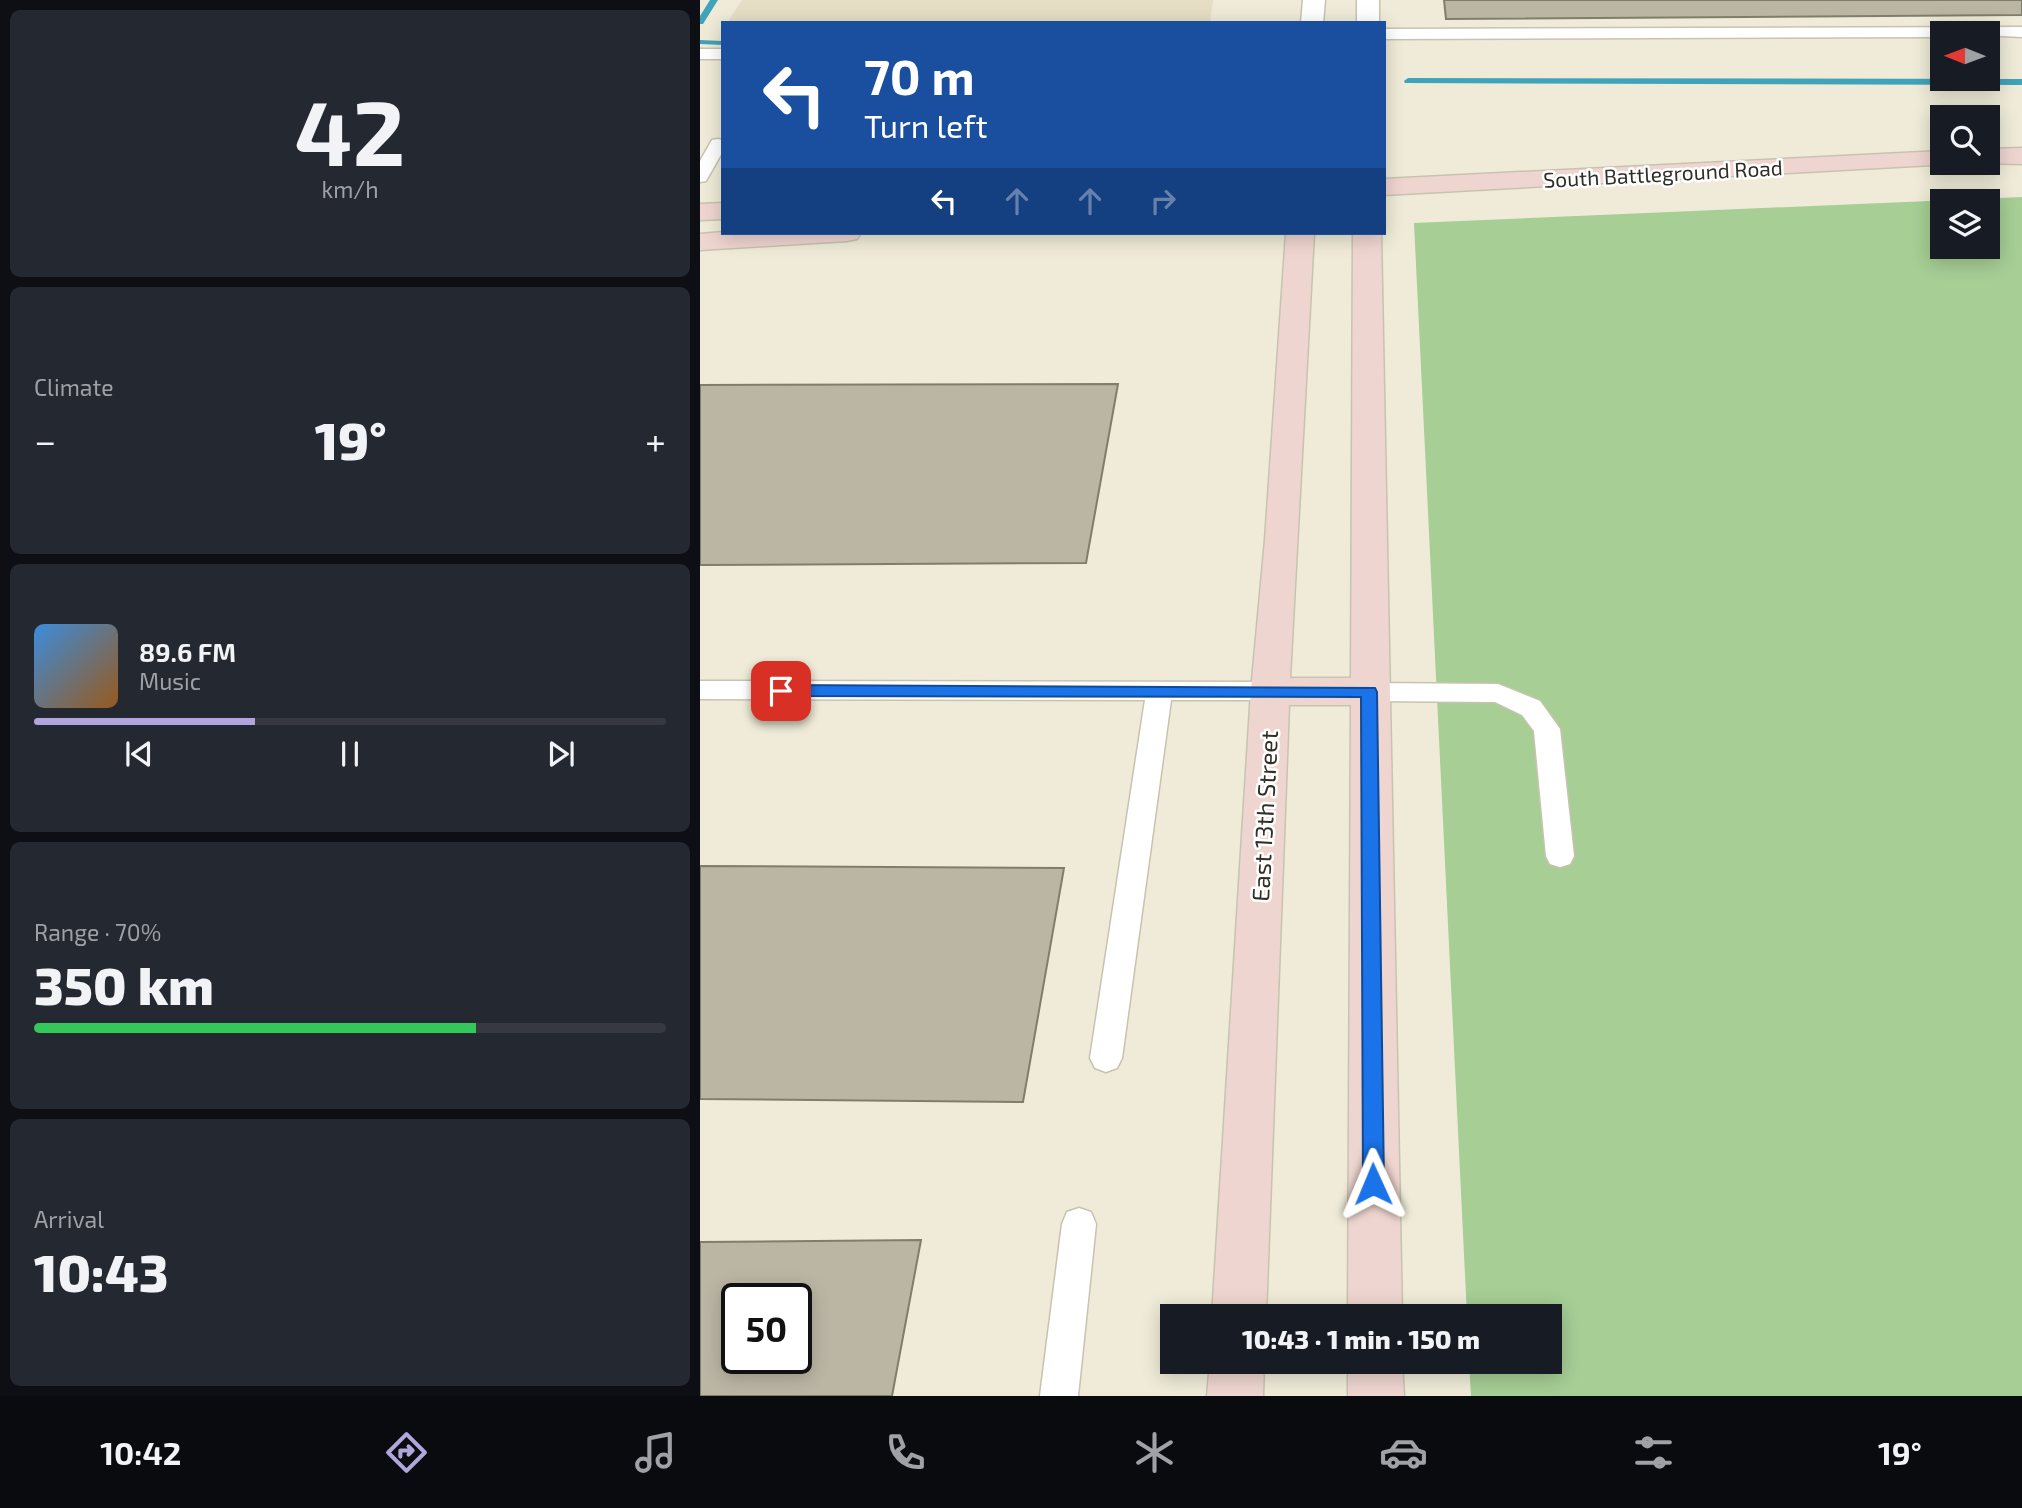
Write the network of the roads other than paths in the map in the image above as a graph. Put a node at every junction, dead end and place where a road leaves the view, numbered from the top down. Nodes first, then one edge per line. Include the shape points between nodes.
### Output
1 (1314, 0) edge
2 (1368, 0) edge
3 (1312, 21) edge
4 (1367, 21) edge
5 (2022, 32) edge
6 (1386, 34) edge
7 (700, 54) edge
8 (721, 54) edge
9 (713, 144) edge
10 (2022, 156) edge
11 (2000, 157) edge
12 (1930, 160) edge
13 (721, 175) edge
14 (701, 176) edge
15 (1386, 187) edge
16 (721, 211) edge
17 (700, 212) edge
18 (815, 235) edge
19 (1300, 235) edge
20 (1367, 235) edge
21 (700, 242) edge
22 (700, 690) edge
23 (1270, 691) junction
24 (1159, 692) junction
25 (1369, 692) junction
26 (1560, 856) dead end
27 (1106, 1058) dead end
28 (1079, 1224) dead end
29 (1240, 1304) edge
30 (1375, 1304) edge
31 (1236, 1374) edge
32 (1375, 1374) edge
33 (1059, 1396) edge
34 (1235, 1396) edge
35 (1376, 1396) edge

1 - 3 street
2 - 4 street
5 - 6 lane
7 - 8 lane
9 - 14 lane
10 - 11 main road
12 - 15 main road, South Battleground Road
13 - 14 lane
16 - 17 main road
18 - 21 main road
19 - 23 main road, East 13th Street
20 - 25 main road
22 - 24 lane
23 - 24 lane
23 - 25 main road
23 - 29 main road, East 13th Street
24 - 27 lane
25 - 26 lane via 1497,693 1531,708 1547,729
25 - 30 main road
28 - 33 lane
31 - 34 main road
32 - 35 main road

